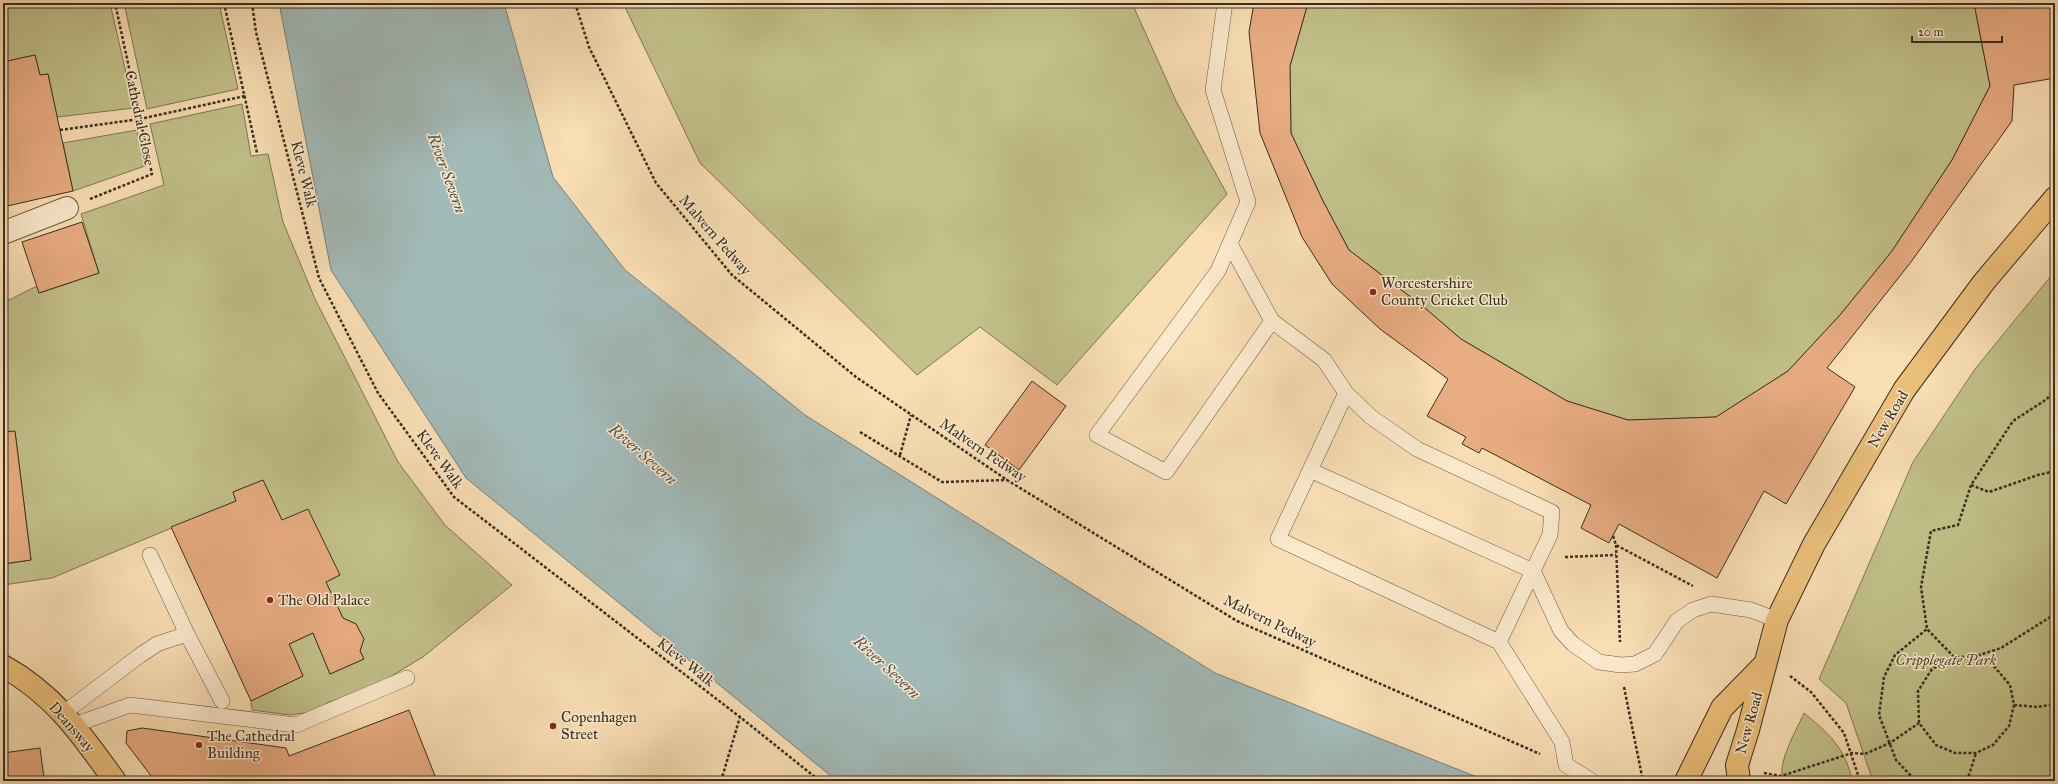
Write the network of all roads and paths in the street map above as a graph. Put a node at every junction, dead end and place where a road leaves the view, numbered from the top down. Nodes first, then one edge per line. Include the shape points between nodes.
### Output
1 (115, 3) edge
2 (224, 3) edge
3 (252, 3) edge
4 (575, 3) edge
5 (1225, 3) edge
6 (244, 96) junction
7 (140, 119) junction
8 (60, 130) dead end
9 (257, 153) dead end
10 (2055, 198) edge
11 (88, 200) dead end
12 (67, 208) dead end
13 (3, 233) edge
14 (1230, 244) junction
15 (1272, 321) junction
16 (2055, 388) edge
17 (1346, 393) junction
18 (911, 415) junction
19 (860, 432) dead end
20 (900, 455) junction
21 (1310, 470) junction
22 (2055, 471) edge
23 (1007, 480) junction
24 (1971, 485) junction
25 (1613, 536) dead end
26 (150, 555) dead end
27 (1616, 555) dead end
28 (1536, 565) junction
29 (1712, 604) junction
30 (2055, 614) edge
31 (1778, 620) junction
32 (1927, 629) junction
33 (187, 634) junction
34 (1499, 642) junction
35 (1954, 657) junction
36 (1973, 657) junction
37 (1764, 665) junction
38 (3, 666) edge
39 (408, 678) dead end
40 (222, 701) dead end
41 (2055, 704) edge
42 (2014, 705) junction
43 (740, 717) junction
44 (69, 719) junction
45 (1919, 724) junction
46 (1890, 743) junction
47 (1528, 748) dead end
48 (1852, 753) junction
49 (1976, 753) junction
50 (1748, 777) edge
51 (115, 781) edge
52 (721, 781) edge
53 (820, 781) edge
54 (1592, 781) edge
55 (1686, 781) edge
56 (1860, 781) edge
57 (1919, 781) edge
58 (1967, 781) edge

1 - 7 path, Cathedral Close
2 - 6 path
3 - 43 path, Kleve Walk via 256,32 319,278 378,393 454,497
4 - 18 path, Malvern Pedway via 589,47 656,183 732,275 856,377
5 - 14 lane via 1213,90 1248,202
6 - 7 path
6 - 9 path
7 - 8 path
7 - 11 path, Cathedral Close via 152,174
10 - 31 main road, New Road via 1984,282 1904,390 1814,544
12 - 13 street
14 - 15 lane
14 - 15 lane via 1218,271 1098,436 1166,472
15 - 17 lane via 1324,360
16 - 24 path via 2047,399 2013,421
17 - 21 lane
17 - 28 lane via 1371,417 1417,450 1552,512 1550,534
18 - 20 path
18 - 23 path, Malvern Pedway
19 - 20 path
20 - 23 path via 942,482
21 - 28 lane
21 - 34 lane via 1278,539
22 - 24 path via 1989,492
23 - 47 path, Malvern Pedway via 1236,621
24 - 32 path via 1958,525 1931,531 1921,587
25 - 29 path via 1616,545 1701,590
26 - 33 lane
27 - 28 path
28 - 29 lane via 1561,631 1573,644 1599,662 1635,664 1655,654 1677,620 1693,610
28 - 34 lane
29 - 31 lane via 1751,610
30 - 36 path via 2001,648
31 - 37 main road, New Road
32 - 35 path
32 - 46 path via 1895,655 1884,677 1879,715
33 - 40 lane
33 - 44 lane via 157,644 139,656
34 - 54 lane via 1562,742 1566,765
35 - 36 path
35 - 45 path via 1932,669 1918,691
36 - 42 path via 1992,664 2010,685
37 - 48 path via 1790,676 1811,692 1844,733
37 - 50 main road, New Road via 1737,765
37 - 55 main road, New Road via 1722,708
38 - 44 main road, Deansway via 23,678
39 - 44 lane via 296,725 130,705
41 - 42 path
42 - 49 path via 2009,726 1994,745
43 - 52 path
43 - 53 path, Kleve Walk
44 - 51 main road, Deansway
45 - 46 path
45 - 49 path via 1936,744 1955,753
46 - 48 path via 1865,754
46 - 57 path via 1896,760
48 - 50 path via 1781,776
48 - 56 path
49 - 58 path

